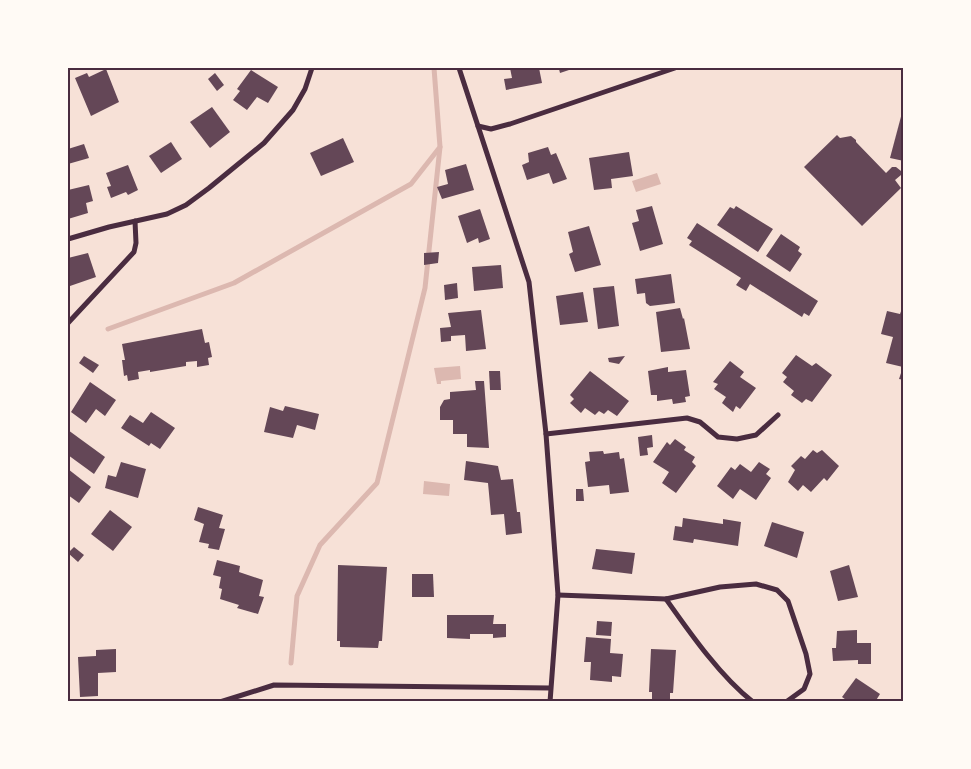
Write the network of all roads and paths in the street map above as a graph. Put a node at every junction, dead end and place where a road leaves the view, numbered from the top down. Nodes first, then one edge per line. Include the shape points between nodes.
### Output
1 (312, 68) edge
2 (459, 68) edge
3 (675, 68) edge
4 (478, 126) junction
5 (136, 221) junction
6 (68, 239) edge
7 (68, 322) edge
8 (778, 415) dead end
9 (546, 434) junction
10 (558, 595) junction
11 (666, 599) junction
12 (550, 688) junction
13 (220, 702) edge
14 (550, 702) edge
15 (753, 702) edge
16 (786, 702) edge

1 - 5 street via 305,89 292,110 264,143 186,205 167,214
2 - 4 street
3 - 4 street via 510,124 491,128
4 - 9 street via 529,282
5 - 6 street
5 - 7 street via 134,252
8 - 9 street via 756,435 737,438 718,437 700,422 687,418
9 - 10 street
10 - 11 street
10 - 12 street
11 - 15 street via 738,690
11 - 16 street via 720,587 756,584 776,590 788,601 810,674 804,689
12 - 13 street via 274,685
12 - 14 street

